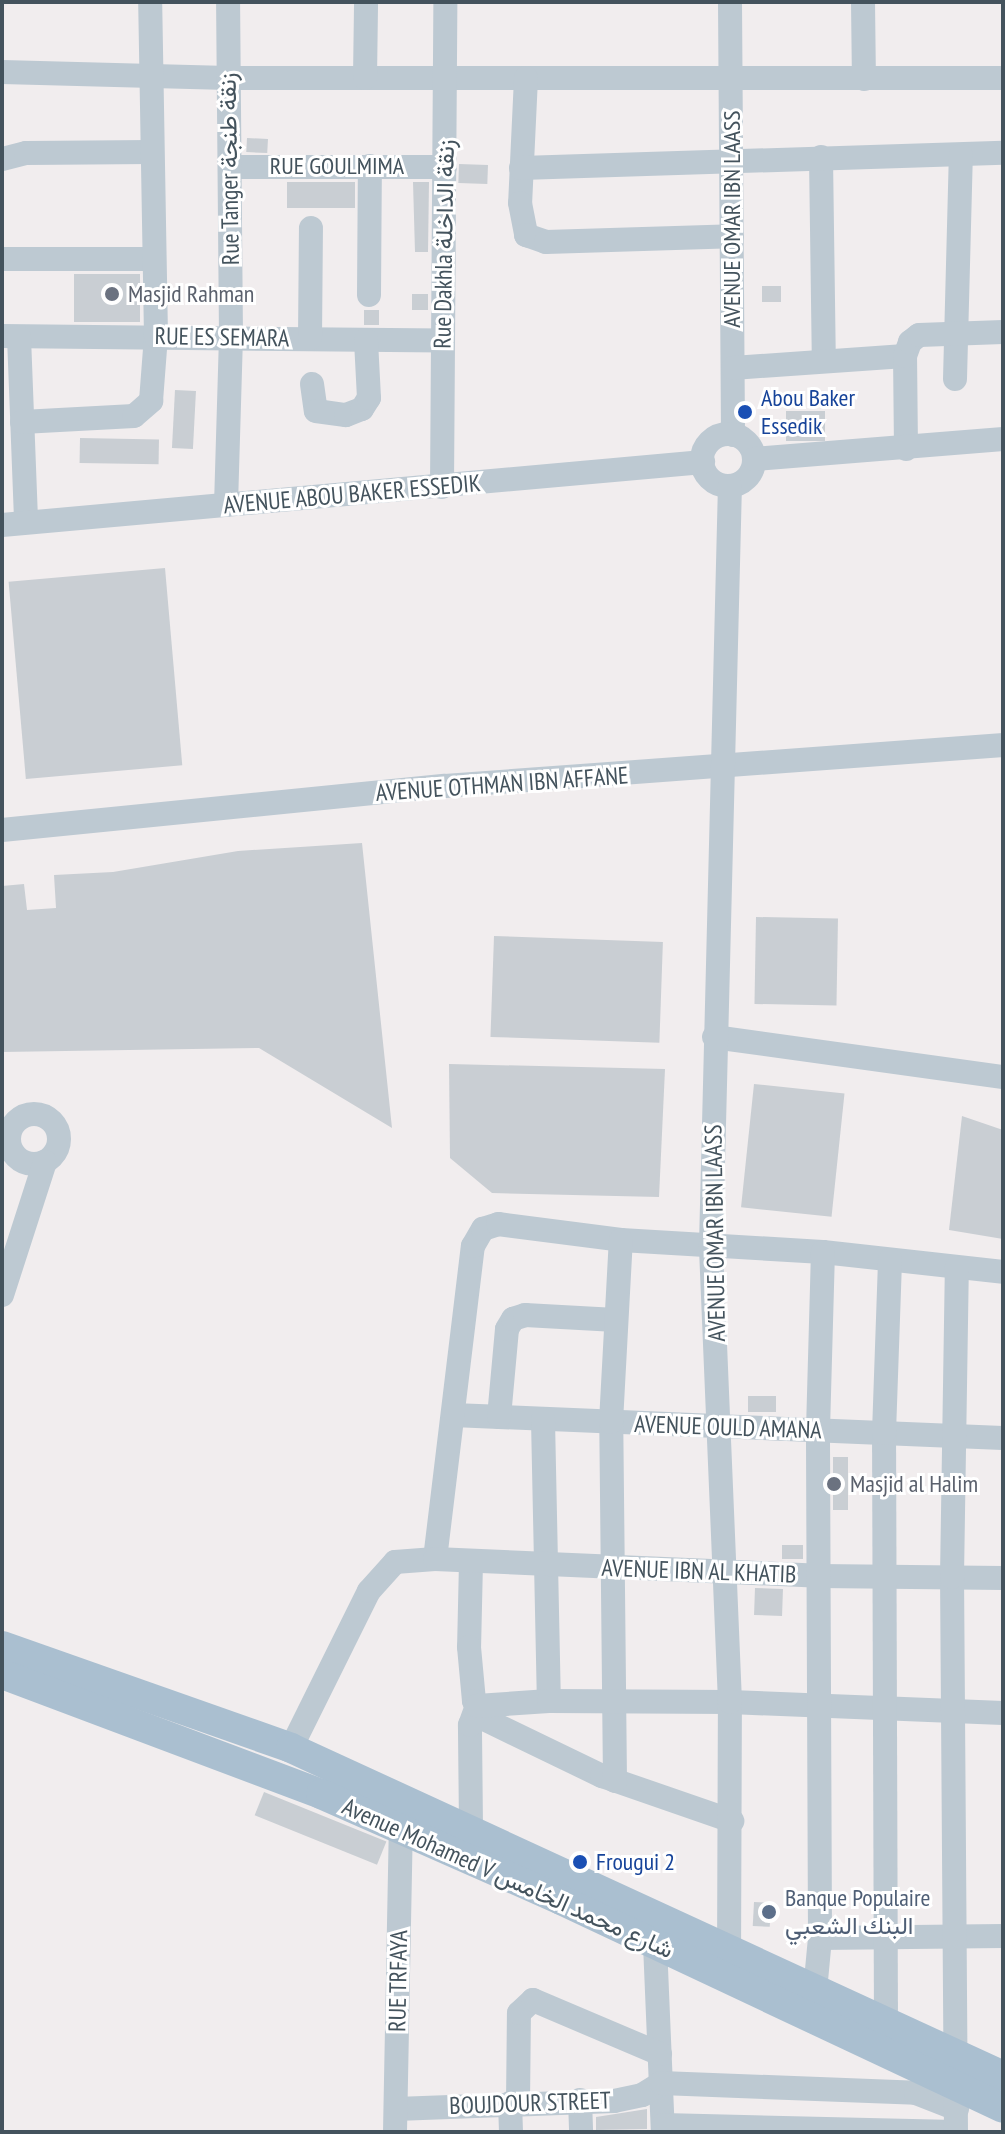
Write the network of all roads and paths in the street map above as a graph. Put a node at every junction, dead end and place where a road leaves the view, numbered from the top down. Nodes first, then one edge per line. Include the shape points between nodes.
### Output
1 (150, 2) edge
2 (228, 2) edge
3 (366, 2) edge
4 (445, 2) edge
5 (730, 2) edge
6 (863, 2) edge
7 (2, 72) edge
8 (148, 74) junction
9 (228, 78) junction
10 (365, 78) junction
11 (445, 78) junction
12 (526, 78) junction
13 (731, 78) junction
14 (1003, 78) edge
15 (864, 79) junction
16 (151, 152) junction
17 (1003, 153) edge
18 (961, 156) junction
19 (821, 157) junction
20 (2, 159) edge
21 (731, 160) junction
22 (370, 166) junction
23 (230, 167) junction
24 (445, 167) junction
25 (521, 168) junction
26 (311, 228) dead end
27 (732, 236) junction
28 (2, 259) edge
29 (152, 259) junction
30 (369, 295) dead end
31 (958, 332) junction
32 (1003, 332) edge
33 (10, 336) edge
34 (156, 336) junction
35 (231, 337) junction
36 (310, 338) junction
37 (366, 340) junction
38 (443, 341) junction
39 (905, 356) junction
40 (824, 361) junction
41 (733, 368) junction
42 (955, 379) dead end
43 (312, 384) dead end
44 (22, 422) junction
45 (733, 435) junction
46 (1003, 439) edge
47 (906, 449) junction
48 (754, 459) junction
49 (703, 462) junction
50 (730, 486) junction
51 (442, 487) junction
52 (226, 505) junction
53 (14, 524) edge
54 (1003, 745) edge
55 (722, 769) junction
56 (2, 830) edge
57 (714, 1037) junction
58 (1003, 1077) edge
59 (45, 1162) dead end
60 (621, 1240) junction
61 (711, 1245) junction
62 (823, 1252) junction
63 (890, 1260) junction
64 (957, 1268) junction
65 (1003, 1272) edge
66 (2, 1295) edge
67 (616, 1320) junction
68 (453, 1415) junction
69 (499, 1417) junction
70 (543, 1420) junction
71 (611, 1422) junction
72 (720, 1427) junction
73 (818, 1430) junction
74 (884, 1433) junction
75 (955, 1436) junction
76 (1003, 1438) edge
77 (435, 1559) junction
78 (471, 1562) junction
79 (543, 1567) junction
80 (615, 1567) junction
81 (726, 1573) junction
82 (819, 1576) junction
83 (886, 1577) junction
84 (952, 1577) junction
85 (1003, 1578) edge
86 (2, 1646) edge
87 (2, 1674) edge
88 (549, 1701) junction
89 (617, 1702) junction
90 (730, 1702) junction
91 (820, 1703) junction
92 (886, 1704) junction
93 (477, 1706) junction
94 (954, 1711) junction
95 (1003, 1713) edge
96 (291, 1748) junction
97 (615, 1781) junction
98 (732, 1821) junction
99 (471, 1827) junction
100 (401, 1830) junction
101 (1003, 1936) edge
102 (956, 1937) junction
103 (820, 1938) junction
104 (890, 1938) junction
105 (655, 1944) junction
106 (729, 1965) junction
107 (815, 1991) junction
108 (886, 2026) junction
109 (660, 2054) junction
110 (957, 2057) junction
111 (1003, 2076) edge
112 (661, 2083) junction
113 (580, 2100) junction
114 (514, 2103) junction
115 (1003, 2108) edge
116 (956, 2109) edge
117 (395, 2121) edge
118 (663, 2128) edge
119 (511, 2132) edge
120 (581, 2132) edge
121 (944, 2132) edge

1 - 8 street
2 - 9 street, Rue Tanger زنقة طنجة
3 - 10 street
4 - 11 street, Rue Dakhla زنقة الداخلة
5 - 13 street, AVENUE OMAR IBN LAASS
6 - 15 street
7 - 8 street
8 - 9 street
8 - 16 street
9 - 10 street
9 - 23 street, Rue Tanger زنقة طنجة
10 - 11 street
11 - 12 street
11 - 24 street, Rue Dakhla زنقة الداخلة
12 - 13 street
12 - 25 street
13 - 15 street
13 - 21 street, AVENUE OMAR IBN LAASS
14 - 15 street
16 - 20 street via 26,153
16 - 29 street
17 - 18 street
18 - 19 street
18 - 31 street
19 - 21 street
19 - 40 street
21 - 25 street
21 - 27 street, AVENUE OMAR IBN LAASS
22 - 23 street, RUE GOULMIMA
22 - 24 street, RUE GOULMIMA
22 - 30 street
23 - 35 street, Rue Tanger زنقة طنجة
24 - 38 street, Rue Dakhla زنقة الداخلة
25 - 27 street via 523,226 535,239
26 - 36 street
27 - 41 street, AVENUE OMAR IBN LAASS
28 - 29 street
29 - 34 street
31 - 32 street
31 - 39 street via 919,335
31 - 42 street
33 - 34 street, RUE ES SEMARA
33 - 44 street
34 - 35 street, RUE ES SEMARA
34 - 44 street via 151,401 142,414
35 - 36 street, RUE ES SEMARA
35 - 52 street, Rue Tanger زنقة طنجة
36 - 37 street, RUE ES SEMARA
37 - 38 street, RUE ES SEMARA
37 - 43 street via 369,398 362,409 346,415 316,411
38 - 51 street, Rue Dakhla زنقة الداخلة
39 - 40 street
39 - 47 street
40 - 41 street
41 - 45 street, AVENUE OMAR IBN LAASS
44 - 53 street
45 - 48 street via 748,444
45 - 49 street via 711,441
46 - 47 street
47 - 48 street
48 - 50 street via 750,475
49 - 50 street via 709,477
49 - 51 street, AVENUE ABOU BAKER ESSEDIK
50 - 55 street, AVENUE OMAR IBN LAASS
51 - 52 street, AVENUE ABOU BAKER ESSEDIK
52 - 53 street, AVENUE ABOU BAKER ESSEDIK
54 - 55 street, AVENUE OTHMAN IBN AFFANE
55 - 56 street, AVENUE OTHMAN IBN AFFANE via 445,786
55 - 57 street, AVENUE OMAR IBN LAASS
57 - 58 street
57 - 61 street, AVENUE OMAR IBN LAASS
59 - 66 street
60 - 61 street
60 - 67 street
60 - 68 street via 498,1224 476,1235
61 - 62 street
61 - 72 street, AVENUE OMAR IBN LAASS
62 - 63 street
62 - 73 street
63 - 64 street
63 - 74 street
64 - 65 street
64 - 75 street
67 - 69 street via 525,1315 513,1319 507,1329
67 - 71 street
68 - 69 street, AVENUE OULD AMANA
68 - 77 street
69 - 70 street, AVENUE OULD AMANA
70 - 71 street, AVENUE OULD AMANA
70 - 79 street
71 - 72 street, AVENUE OULD AMANA
71 - 80 street
72 - 73 street, AVENUE OULD AMANA
72 - 81 street, AVENUE OMAR IBN LAASS
73 - 74 street, AVENUE OULD AMANA
73 - 82 street
74 - 75 street, AVENUE OULD AMANA
74 - 83 street
75 - 76 street, AVENUE OULD AMANA
75 - 84 street
77 - 78 street, AVENUE IBN AL KHATIB
77 - 96 street, AVENUE IBN AL KHATIB via 395,1562 369,1591
78 - 79 street, AVENUE IBN AL KHATIB
78 - 93 street via 469,1647
79 - 80 street, AVENUE IBN AL KHATIB
79 - 88 street
80 - 81 street, AVENUE IBN AL KHATIB
80 - 89 street
81 - 82 street, AVENUE IBN AL KHATIB
81 - 90 street, AVENUE OMAR IBN LAASS
82 - 83 street, AVENUE IBN AL KHATIB
82 - 91 street
83 - 84 street, AVENUE IBN AL KHATIB
83 - 92 street
84 - 85 street, AVENUE IBN AL KHATIB
84 - 94 street
86 - 96 main road, Avenue Mohamed V شارع محمد الخامس
87 - 100 main road, Avenue Mohamed V شارع محمد الخامس via 279,1777
88 - 89 street
88 - 93 street
89 - 90 street
89 - 97 street
90 - 91 street
90 - 98 street, AVENUE OMAR IBN LAASS
91 - 92 street
91 - 103 street
92 - 94 street
92 - 104 street
93 - 97 street via 486,1720 527,1744
93 - 99 street via 470,1725
94 - 95 street
94 - 102 street
96 - 99 main road, Avenue Mohamed V شارع محمد الخامس
97 - 98 street
98 - 106 street, AVENUE OMAR IBN LAASS
99 - 106 main road, Avenue Mohamed V شارع محمد الخامس
100 - 105 main road, Avenue Mohamed V شارع محمد الخامس
100 - 117 street, RUE TRFAYA
101 - 102 street
102 - 104 street
102 - 110 street
103 - 104 street
103 - 107 street
104 - 108 street
105 - 106 main road, Avenue Mohamed V شارع محمد الخامس
105 - 109 street
106 - 107 main road, Avenue Mohamed V شارع محمد الخامس
106 - 116 main road, Avenue Mohamed V شارع محمد الخامس
107 - 108 main road, Avenue Mohamed V شارع محمد الخامس
108 - 110 main road, Avenue Mohamed V شارع محمد الخامس
109 - 112 street
109 - 114 street via 533,2000 519,2013
110 - 111 main road, Avenue Mohamed V شارع محمد الخامس
110 - 116 street
112 - 113 street, BOUJDOUR STREET via 633,2098
112 - 116 street via 916,2093
112 - 118 street
113 - 114 street, BOUJDOUR STREET
113 - 120 street
114 - 117 street, BOUJDOUR STREET
114 - 119 street
115 - 116 main road, Avenue Mohamed V شارع محمد الخامس
118 - 121 street

